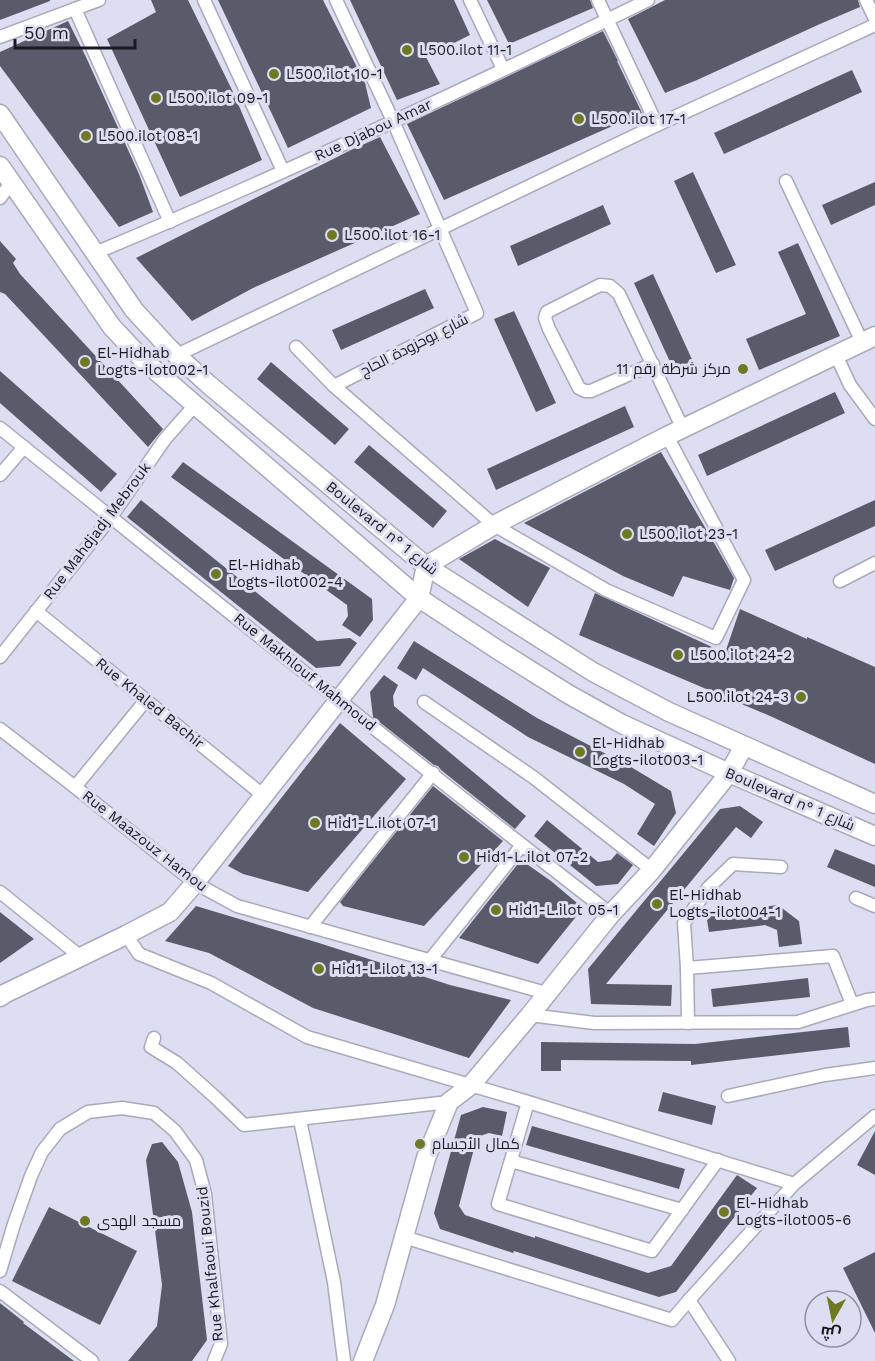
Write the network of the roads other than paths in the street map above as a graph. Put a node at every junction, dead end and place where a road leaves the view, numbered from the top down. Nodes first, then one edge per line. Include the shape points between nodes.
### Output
1 (99, 0) edge
2 (204, 0) edge
3 (336, 0) edge
4 (470, 0) edge
5 (598, 0) edge
6 (648, 0) edge
7 (866, 0) edge
8 (75, 9) junction
9 (875, 19) edge
10 (607, 20) junction
11 (875, 25) edge
12 (0, 37) edge
13 (503, 69) junction
14 (0, 114) edge
15 (393, 121) junction
16 (657, 125) junction
17 (0, 166) edge
18 (283, 171) junction
19 (786, 181) dead end
20 (11, 183) junction
21 (0, 198) edge
22 (170, 222) junction
23 (441, 229) junction
24 (95, 253) junction
25 (868, 339) edge
26 (296, 347) dead end
27 (177, 355) junction
28 (836, 355) junction
29 (653, 364) junction
30 (334, 386) junction
31 (195, 405) junction
32 (875, 419) edge
33 (0, 428) edge
34 (675, 433) junction
35 (24, 447) junction
36 (0, 475) edge
37 (111, 517) junction
38 (494, 525) junction
39 (875, 563) edge
40 (426, 566) junction
41 (840, 580) dead end
42 (419, 598) junction
43 (36, 611) junction
44 (0, 657) edge
45 (146, 700) junction
46 (339, 700) junction
47 (424, 702) dead end
48 (0, 729) edge
49 (744, 746) junction
50 (433, 773) junction
51 (729, 773) junction
52 (75, 787) junction
53 (264, 796) junction
54 (875, 804) edge
55 (875, 836) edge
56 (522, 845) junction
57 (781, 867) dead end
58 (652, 870) junction
59 (195, 883) junction
60 (0, 892) edge
61 (856, 898) dead end
62 (875, 906) edge
63 (611, 914) junction
64 (310, 927) junction
65 (126, 935) junction
66 (81, 957) junction
67 (430, 960) junction
68 (687, 968) junction
69 (546, 993) junction
70 (0, 997) edge
71 (875, 999) edge
72 (852, 1004) junction
73 (530, 1015) junction
74 (688, 1023) junction
75 (154, 1038) dead end
76 (875, 1068) edge
77 (471, 1085) junction
78 (728, 1095) dead end
79 (449, 1102) junction
80 (528, 1102) junction
81 (875, 1116) edge
82 (300, 1120) junction
83 (718, 1160) junction
84 (511, 1161) junction
85 (794, 1184) junction
86 (682, 1210) junction
87 (404, 1237) junction
88 (0, 1270) edge
89 (0, 1291) edge
90 (689, 1300) junction
91 (368, 1357) edge
92 (92, 1361) edge
93 (214, 1361) edge
94 (344, 1361) edge
95 (729, 1361) edge

1 - 8 street
2 - 18 street
3 - 15 street, شارع بوحزودة الحاج
4 - 13 street
5 - 10 street
6 - 10 street, Rue Djabou Amar
7 - 9 street
8 - 12 street
8 - 22 street
10 - 13 street, Rue Djabou Amar
10 - 16 street
11 - 16 street
13 - 15 street, Rue Djabou Amar
14 - 24 main road, Boulevard n° شارع 1
15 - 18 street, Rue Djabou Amar
15 - 23 street, شارع بوحزودة الحاج
16 - 23 street
17 - 20 main road, Boulevard n° شارع 1
18 - 22 street, Rue Djabou Amar
19 - 25 street
20 - 21 street
20 - 31 main road, Boulevard n° شارع 1 via 111,327
22 - 24 street, Rue Djabou Amar
23 - 27 street
23 - 30 street, شارع بوحزودة الحاج via 477,313
24 - 27 main road, Boulevard n° شارع 1 via 134,310
25 - 28 main road
26 - 30 street
27 - 40 main road, Boulevard n° شارع 1
28 - 32 street via 850,386
28 - 34 main road
29 - 29 street via 585,391 579,388 549,328 547,312 600,285 610,286 619,294
29 - 34 street
30 - 38 street
31 - 37 street, Rue Mahdjadj Mebrouk via 165,438
31 - 42 main road, Boulevard n° شارع 1
33 - 35 street, Rue Makhlouf Mahmoud
34 - 38 main road
34 - 38 street via 744,580 716,638 606,590
35 - 36 street
35 - 37 street, Rue Makhlouf Mahmoud
37 - 43 street, Rue Mahdjadj Mebrouk
37 - 46 street, Rue Makhlouf Mahmoud
38 - 40 main road
39 - 41 street
40 - 42 main road
40 - 49 main road, Boulevard n° شارع 1 via 593,672
42 - 46 main road
42 - 51 main road, Boulevard n° شارع 1 via 568,694 622,724
43 - 44 street, Rue Mahdjadj Mebrouk
43 - 45 street, Rue Khaled Bachir
45 - 52 street
45 - 53 street, Rue Khaled Bachir
46 - 50 street, Rue Makhlouf Mahmoud
46 - 53 main road
47 - 58 street via 533,777
48 - 52 street, Rue Maazouz Hamou
49 - 51 main road
49 - 54 main road, Boulevard n° شارع 1
50 - 56 street, Rue Makhlouf Mahmoud
50 - 64 street
51 - 55 main road, Boulevard n° شارع 1
51 - 58 main road
52 - 59 street, Rue Maazouz Hamou
53 - 59 main road
56 - 63 street, Rue Makhlouf Mahmoud
56 - 67 street
57 - 68 street via 733,864 708,888 684,923
58 - 63 main road
59 - 64 street, Rue Maazouz Hamou via 237,906
59 - 65 main road via 170,912
60 - 66 street
61 - 62 street
63 - 69 main road
64 - 67 street, Rue Maazouz Hamou
65 - 66 main road
65 - 77 street via 140,954 211,983 307,1037
66 - 70 main road
67 - 69 street, Rue Maazouz Hamou
68 - 72 street via 833,956
68 - 74 street
69 - 73 main road
71 - 72 street
72 - 74 street via 798,1022
73 - 74 street via 594,1023
73 - 77 main road
75 - 82 street via 152,1047 177,1063 244,1125
76 - 78 street
77 - 79 main road
77 - 80 street
79 - 82 street
79 - 87 main road via 426,1158
80 - 83 street
80 - 84 street
81 - 85 street
82 - 94 street via 334,1282
83 - 85 street
83 - 86 street
84 - 86 street
84 - 86 street via 498,1204 652,1251
85 - 90 street
87 - 90 street via 672,1320
87 - 91 main road
88 - 93 street, Rue Khalfaoui Bouzid via 31,1176 42,1152 60,1129 88,1112 122,1108 154,1113 175,1131 196,1160 205,1194 221,1344
89 - 92 street
90 - 95 street

